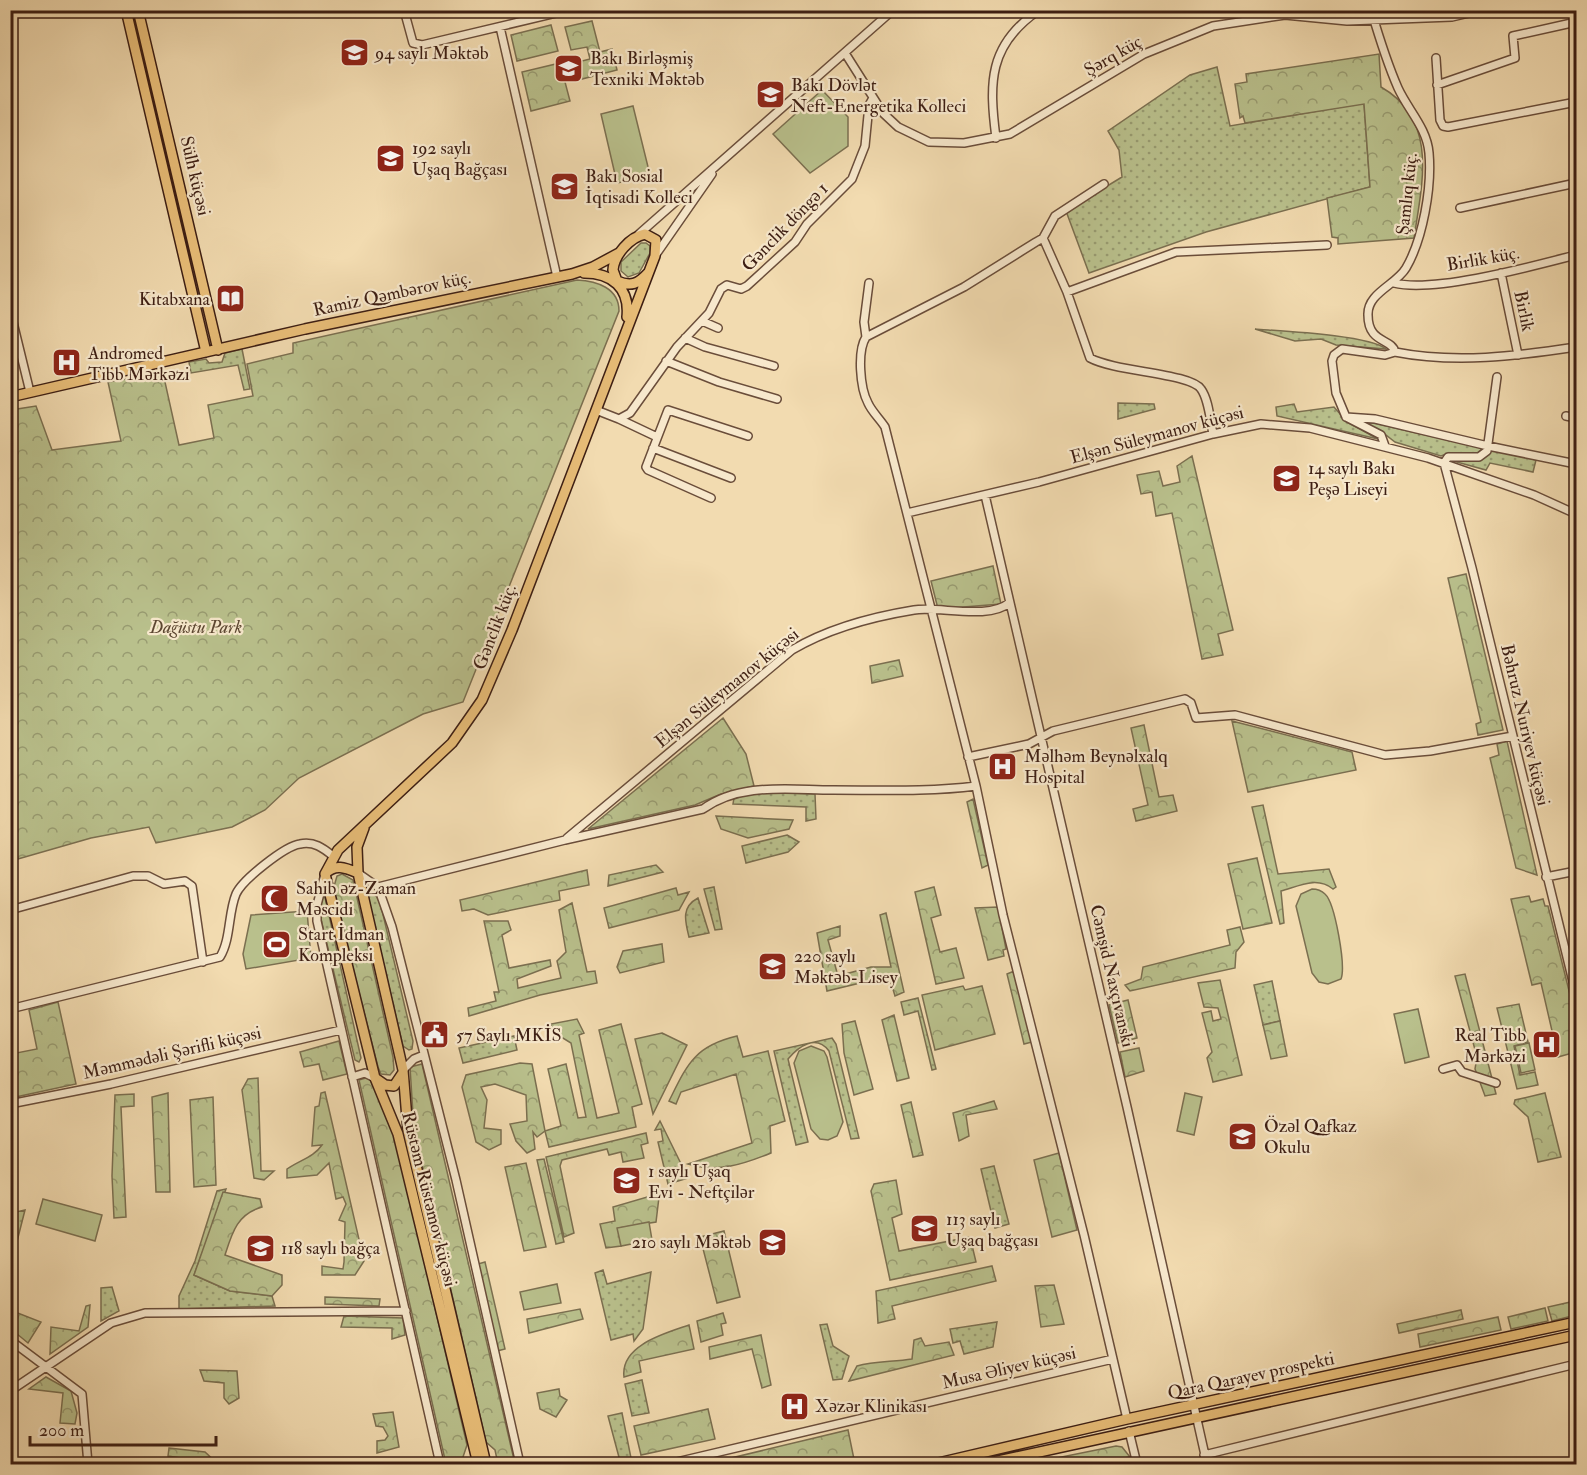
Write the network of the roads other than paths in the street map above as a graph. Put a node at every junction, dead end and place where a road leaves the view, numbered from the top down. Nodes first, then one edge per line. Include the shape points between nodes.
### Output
1 (126, 10) edge
2 (138, 10) edge
3 (404, 10) edge
4 (568, 10) edge
5 (893, 10) edge
6 (1039, 10) edge
7 (1371, 10) edge
8 (1482, 10) edge
9 (1468, 13) edge
10 (1426, 15) edge
11 (1374, 20) junction
12 (1576, 22) edge
13 (500, 27) junction
14 (845, 53) junction
15 (1436, 58) dead end
16 (151, 63) junction
17 (139, 66) junction
18 (1437, 85) junction
19 (873, 98) junction
20 (1576, 102) edge
21 (996, 138) junction
22 (721, 163) junction
23 (1576, 183) edge
24 (1104, 184) dead end
25 (1460, 208) dead end
26 (186, 210) junction
27 (173, 213) junction
28 (635, 238) junction
29 (1043, 238) junction
30 (1328, 245) dead end
31 (621, 252) junction
32 (1576, 255) edge
33 (655, 256) junction
34 (648, 273) junction
35 (1501, 273) junction
36 (572, 274) junction
37 (556, 277) junction
38 (617, 281) junction
39 (869, 283) dead end
40 (1394, 283) junction
41 (1067, 292) junction
42 (10, 310) edge
43 (702, 321) junction
44 (718, 328) dead end
45 (866, 337) junction
46 (685, 338) junction
47 (623, 340) junction
48 (1576, 347) edge
49 (205, 348) junction
50 (218, 350) junction
51 (1395, 352) junction
52 (1518, 355) junction
53 (666, 361) junction
54 (774, 366) dead end
55 (1497, 378) dead end
56 (30, 392) junction
57 (10, 397) edge
58 (777, 399) dead end
59 (596, 410) junction
60 (1566, 416) dead end
61 (1346, 417) junction
62 (1576, 418) edge
63 (619, 419) junction
64 (1213, 434) junction
65 (748, 436) dead end
66 (657, 437) junction
67 (1385, 446) junction
68 (1488, 446) junction
69 (653, 448) junction
70 (1444, 463) junction
71 (1576, 464) edge
72 (731, 478) dead end
73 (984, 495) junction
74 (711, 498) dead end
75 (1576, 512) edge
76 (907, 513) junction
77 (1009, 603) junction
78 (931, 610) junction
79 (1513, 736) junction
80 (1040, 738) junction
81 (968, 757) junction
82 (976, 786) junction
83 (369, 822) junction
84 (565, 840) junction
85 (335, 853) junction
86 (1576, 871) edge
87 (358, 873) junction
88 (325, 874) junction
89 (1546, 877) junction
90 (378, 887) junction
91 (10, 910) edge
92 (203, 962) junction
93 (1576, 994) edge
94 (10, 1009) edge
95 (341, 1030) junction
96 (424, 1055) junction
97 (1443, 1069) dead end
98 (404, 1070) junction
99 (352, 1077) junction
100 (375, 1078) junction
101 (1496, 1083) dead end
102 (10, 1104) edge
103 (406, 1311) junction
104 (1576, 1322) edge
105 (1576, 1335) edge
106 (10, 1340) edge
107 (1113, 1359) junction
108 (1576, 1364) edge
109 (47, 1366) junction
110 (10, 1391) edge
111 (1194, 1405) junction
112 (1197, 1416) junction
113 (1127, 1419) junction
114 (1129, 1431) junction
115 (1204, 1455) junction
116 (88, 1464) edge
117 (440, 1464) edge
118 (478, 1464) edge
119 (486, 1464) edge
120 (520, 1464) edge
121 (668, 1464) edge
122 (934, 1464) edge
123 (984, 1464) edge
124 (1137, 1464) edge
125 (1207, 1464) edge

1 - 17 main road, Sülh küçəsi
2 - 16 main road, Sülh küçəsi
3 - 13 street via 415,44
4 - 13 street
5 - 14 street
6 - 21 street via 1011,35 994,70 991,98
7 - 11 street, Şamlıq küç.
8 - 9 street, Şərq küç
9 - 10 street, Şərq küç
10 - 11 street, Şərq küç
11 - 21 street, Şərq küç via 1336,21 1286,15 1213,26 1144,54 1027,124
11 - 40 street, Şamlıq küç. via 1398,87 1426,137 1429,154 1418,244
12 - 18 street via 1514,36 1515,58
13 - 37 street
14 - 19 street, Şərq küç
14 - 22 street
15 - 18 street
16 - 17 main road
16 - 26 main road, Sülh küçəsi
17 - 27 main road, Sülh küçəsi
18 - 20 street via 1440,120 1448,127
19 - 21 street, Şərq küç via 898,128 929,142 964,143
19 - 43 street, Gənclik döngə 1 via 861,157 848,184 807,224 795,242 747,286 724,286
22 - 28 street
22 - 33 street
23 - 25 street
24 - 29 street via 1055,216
26 - 27 main road
26 - 50 main road, Sülh küçəsi
27 - 49 main road, Sülh küçəsi
28 - 31 main road
28 - 33 main road via 645,234 653,238 657,245
29 - 41 street
29 - 45 street via 964,287
30 - 41 street via 1176,252
31 - 36 main road
31 - 38 main road via 613,266
32 - 35 street, Birlik küç.
33 - 34 main road
34 - 38 main road via 633,285
34 - 47 main road
35 - 40 street, Birlik küç. via 1413,286
35 - 52 street, Birlik
36 - 37 main road, Ramiz Qəmbərov küç.
36 - 38 main road via 594,273
37 - 50 main road, Ramiz Qəmbərov küç.
38 - 47 main road via 628,304
39 - 45 street
40 - 51 street, Şamlıq küç. via 1375,296 1367,313 1373,334
41 - 64 street via 1090,358 1131,371 1195,382 1203,392
42 - 56 street
43 - 44 street
43 - 46 street, Gənclik döngə 1
45 - 76 street via 860,356 866,398 885,428
46 - 53 street, Gənclik döngə 1
46 - 54 street
47 - 59 main road, Gənclik küç.
48 - 52 street
49 - 50 main road, Ramiz Qəmbərov küç.
49 - 56 main road, Ramiz Qəmbərov küç.
51 - 52 street via 1454,359
51 - 61 street via 1385,355 1342,349 1334,355 1336,393
53 - 58 street via 718,382
53 - 63 street, Gənclik döngə 1 via 637,404
55 - 68 street
56 - 57 main road, Ramiz Qəmbərov küç.
59 - 63 street
59 - 83 main road, Gənclik küç. via 482,700 452,743
60 - 62 street
61 - 67 street via 1381,435
61 - 68 street via 1375,419
63 - 66 street
64 - 67 street, Elşən Süleymanov küçəsi via 1255,425 1282,425
64 - 73 street, Elşən Süleymanov küçəsi
65 - 66 street via 668,410
66 - 69 street
67 - 70 street, Elşən Süleymanov küçəsi
68 - 70 street via 1481,457 1451,456
68 - 71 street
69 - 72 street
69 - 74 street via 648,470
70 - 75 street, Elşən Süleymanov küçəsi
70 - 79 street, Bəhruz Nuriyev küçəsi
73 - 76 street, Elşən Süleymanov küçəsi
73 - 77 street, Cəmşid Naxçıvanski
76 - 78 street
77 - 78 street, Elşən Süleymanov küçəsi via 995,608
77 - 80 street, Cəmşid Naxçıvanski
78 - 81 street
78 - 84 street, Elşən Süleymanov küçəsi via 916,610 826,632 792,650
79 - 80 street via 1385,755 1235,715 1196,718 1191,703 1185,699 1053,731
79 - 89 street, Bəhruz Nuriyev küçəsi
80 - 81 street
80 - 111 street, Cəmşid Naxçıvanski
81 - 82 street
82 - 84 street, Elşən Süleymanov küçəsi via 946,790 756,790 722,797 703,808
82 - 107 street via 1003,915
83 - 85 main road, Gənclik küç.
83 - 87 main road, Rüstəm Rüstəmov küçəsi via 357,847
84 - 90 street, Elşən Süleymanov küçəsi
85 - 88 main road
85 - 92 street via 314,844 289,847 246,880 233,900 223,953
86 - 89 street
87 - 88 main road via 339,867
87 - 90 street
87 - 98 main road, Rüstəm Rüstəmov küçəsi
88 - 95 street via 317,921
88 - 100 main road, Rüstəm Rüstəmov küçəsi
89 - 93 street, Bəhruz Nuriyev küçəsi
90 - 96 street, Rüstəm Rüstəmov küçəsi
91 - 92 street via 134,876 148,876 164,884 185,881 192,886
92 - 94 street
95 - 99 street
95 - 102 street, Məmmədəli Şərifli küçəsi
96 - 98 street
96 - 120 street, Rüstəm Rüstəmov küçəsi
97 - 101 street via 1457,1065 1462,1072
98 - 100 main road via 394,1086
98 - 119 main road, Rüstəm Rüstəmov küçəsi via 408,1131
99 - 100 street via 365,1073
99 - 103 street
100 - 118 main road, Rüstəm Rüstəmov küçəsi via 398,1134
103 - 109 street via 145,1313 111,1323
103 - 117 street
104 - 111 main road, Qara Qarayev prospekti
105 - 112 main road, Qara Qarayev prospekti
106 - 109 street
107 - 113 street
107 - 121 street, Musa Əliyev küçəsi
108 - 115 street
109 - 110 street
109 - 116 street via 82,1394
111 - 112 street, Cəmşid Naxçıvanski
111 - 113 main road, Qara Qarayev prospekti
112 - 114 main road, Qara Qarayev prospekti
112 - 115 street, Cəmşid Naxçıvanski
113 - 122 main road, Qara Qarayev prospekti
114 - 123 main road, Qara Qarayev prospekti
114 - 124 street
115 - 125 street, Cəmşid Naxçıvanski

